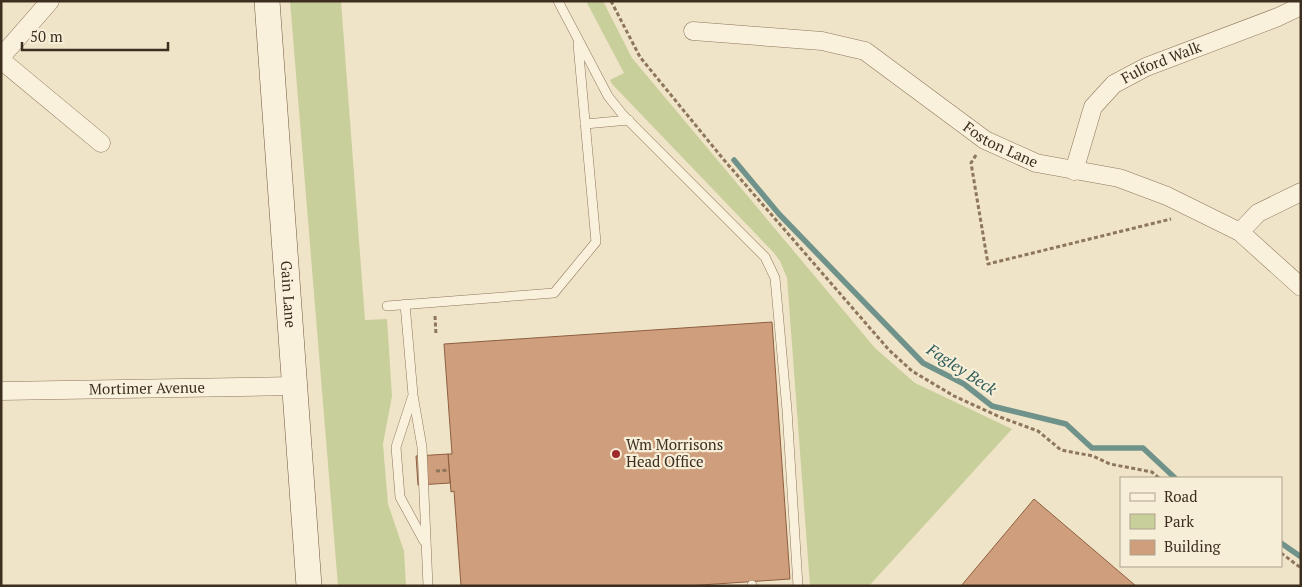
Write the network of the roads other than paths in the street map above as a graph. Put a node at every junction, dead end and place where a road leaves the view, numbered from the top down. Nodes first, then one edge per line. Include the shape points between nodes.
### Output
1 (50, 1) edge
2 (267, 1) edge
3 (558, 1) edge
4 (1301, 6) edge
5 (693, 31) dead end
6 (577, 38) junction
7 (1, 58) edge
8 (629, 120) junction
9 (585, 124) junction
10 (101, 143) dead end
11 (1074, 171) junction
12 (1301, 192) edge
13 (1240, 232) junction
14 (1301, 287) edge
15 (405, 304) junction
16 (387, 306) dead end
17 (294, 386) junction
18 (1, 392) edge
19 (412, 395) junction
20 (425, 541) junction
21 (309, 586) edge
22 (428, 586) edge
23 (798, 586) edge

1 - 7 street
2 - 17 street, Gain Lane
3 - 6 lane
4 - 11 street, Fulford Walk via 1146,67 1114,84 1092,107
5 - 11 street, Foston Lane via 822,41 866,51 985,140 1036,163
6 - 8 lane via 608,96
6 - 9 lane
7 - 10 street
8 - 9 lane
8 - 23 lane via 765,257 771,267 787,410
9 - 15 lane via 596,242 554,293
11 - 13 street, Foston Lane via 1119,178 1167,196
12 - 13 street via 1258,213
13 - 14 street, Foston Lane
15 - 16 lane
15 - 19 lane
17 - 18 street, Mortimer Avenue
17 - 21 street, Gain Lane
19 - 20 lane via 422,447
19 - 20 lane via 396,447 400,497
20 - 22 lane

